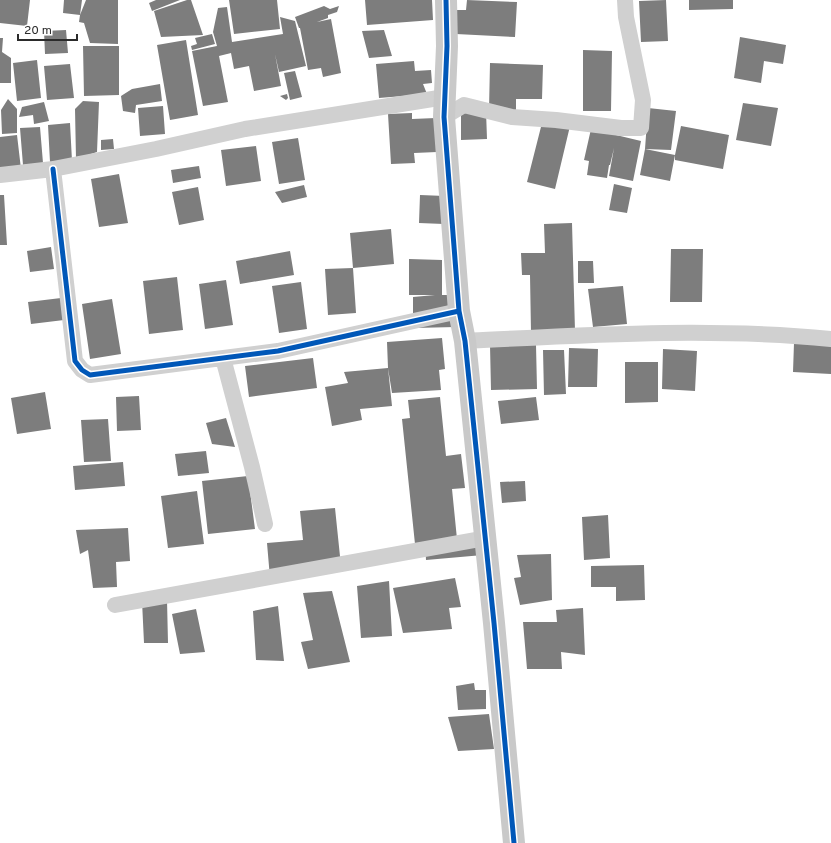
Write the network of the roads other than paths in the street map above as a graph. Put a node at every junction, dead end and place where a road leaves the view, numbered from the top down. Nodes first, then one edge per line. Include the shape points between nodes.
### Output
1 (446, 0) edge
2 (625, 0) edge
3 (444, 107) junction
4 (53, 169) junction
5 (0, 175) edge
6 (459, 312) junction
7 (831, 339) edge
8 (465, 341) junction
9 (223, 358) junction
10 (265, 524) dead end
11 (486, 538) junction
12 (115, 605) dead end
13 (514, 843) edge

1 - 3 street
2 - 3 street via 626,17 643,100 641,128 512,117 464,105
3 - 4 street via 244,129
3 - 6 street
4 - 5 street
4 - 9 street via 75,361 82,370 90,375
6 - 8 street
6 - 9 street via 278,351
7 - 8 street via 701,333 606,334
8 - 11 street
9 - 10 street
11 - 12 street
11 - 13 street

